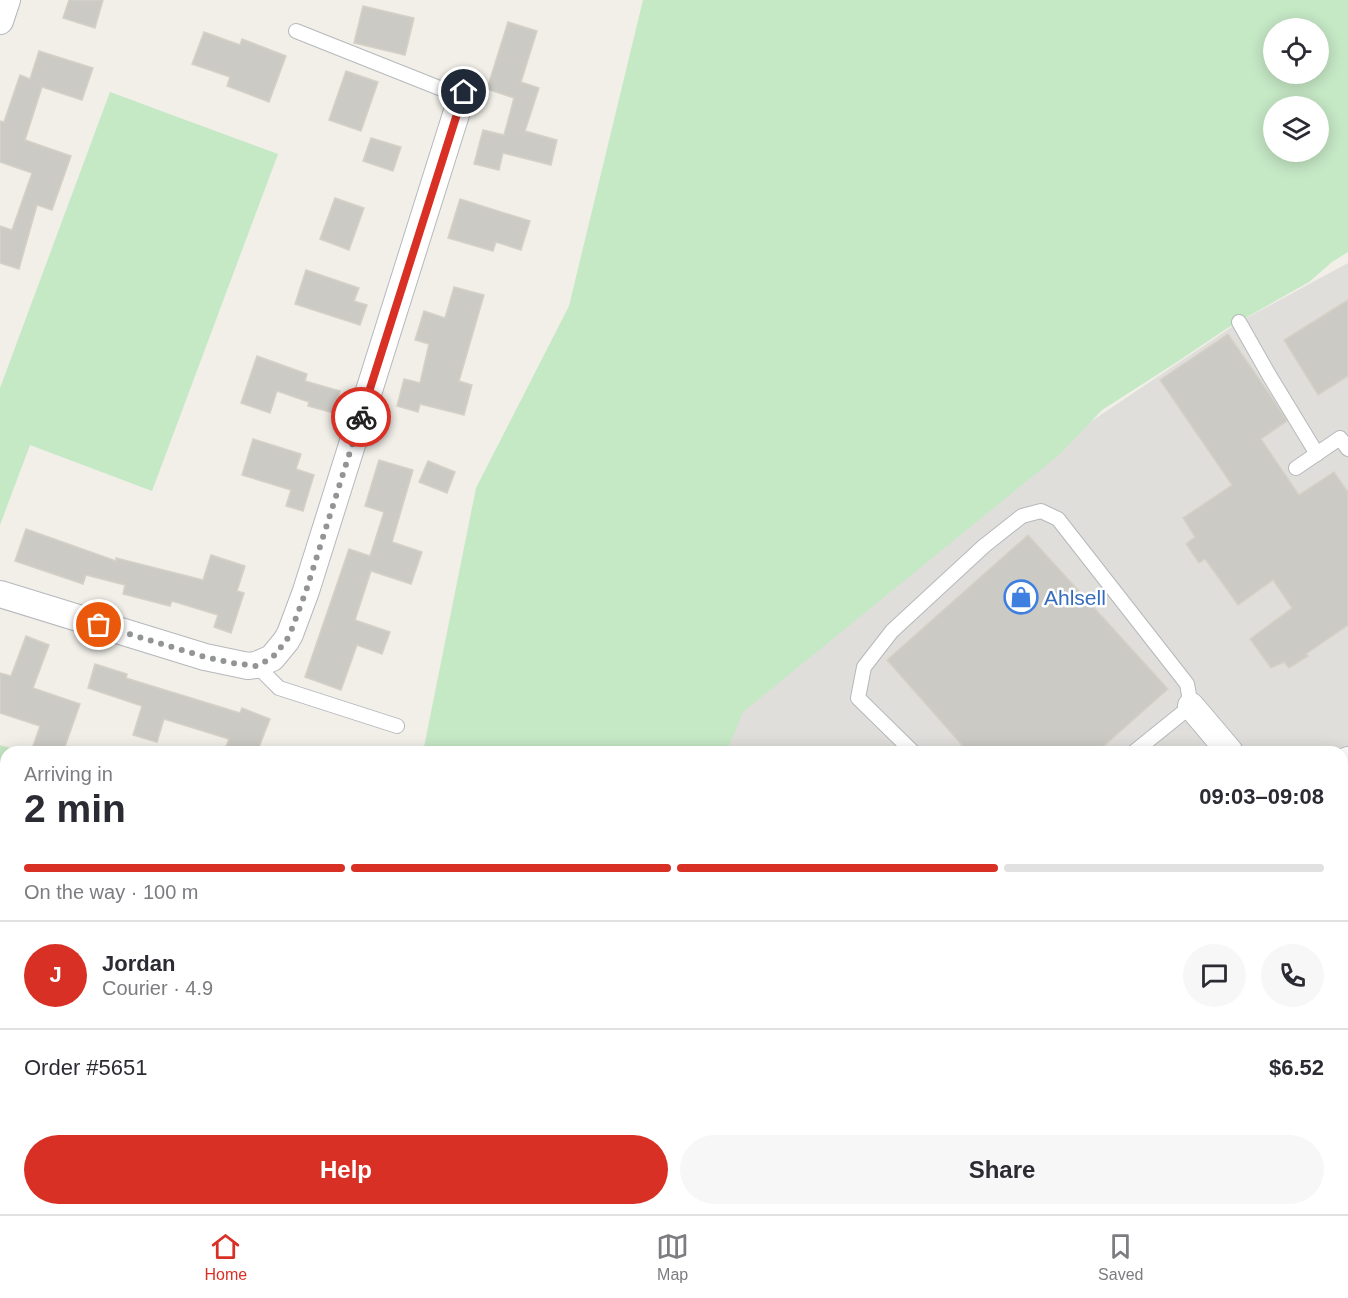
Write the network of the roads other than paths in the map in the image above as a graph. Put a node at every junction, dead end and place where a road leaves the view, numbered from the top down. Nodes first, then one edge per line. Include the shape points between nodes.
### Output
1 (7, 0) edge
2 (0, 21) edge
3 (296, 31) dead end
4 (463, 94) joint
5 (1239, 322) dead end
6 (1348, 449) edge
7 (1317, 454) junction
8 (1296, 468) dead end
9 (0, 594) edge
10 (256, 666) junction
11 (1191, 706) junction
12 (397, 726) dead end
13 (907, 746) edge
14 (1141, 746) edge
15 (1225, 746) edge

1 - 2 street
3 - 4 lane
4 - 10 street via 298,612 286,641 272,658
5 - 7 lane
6 - 7 lane via 1340,438
7 - 8 lane
9 - 10 street via 205,657
10 - 12 lane via 279,688
11 - 13 lane via 1187,684 1058,519 1041,511 1022,516 984,546 892,631 864,667 858,698
11 - 14 lane
11 - 15 street

